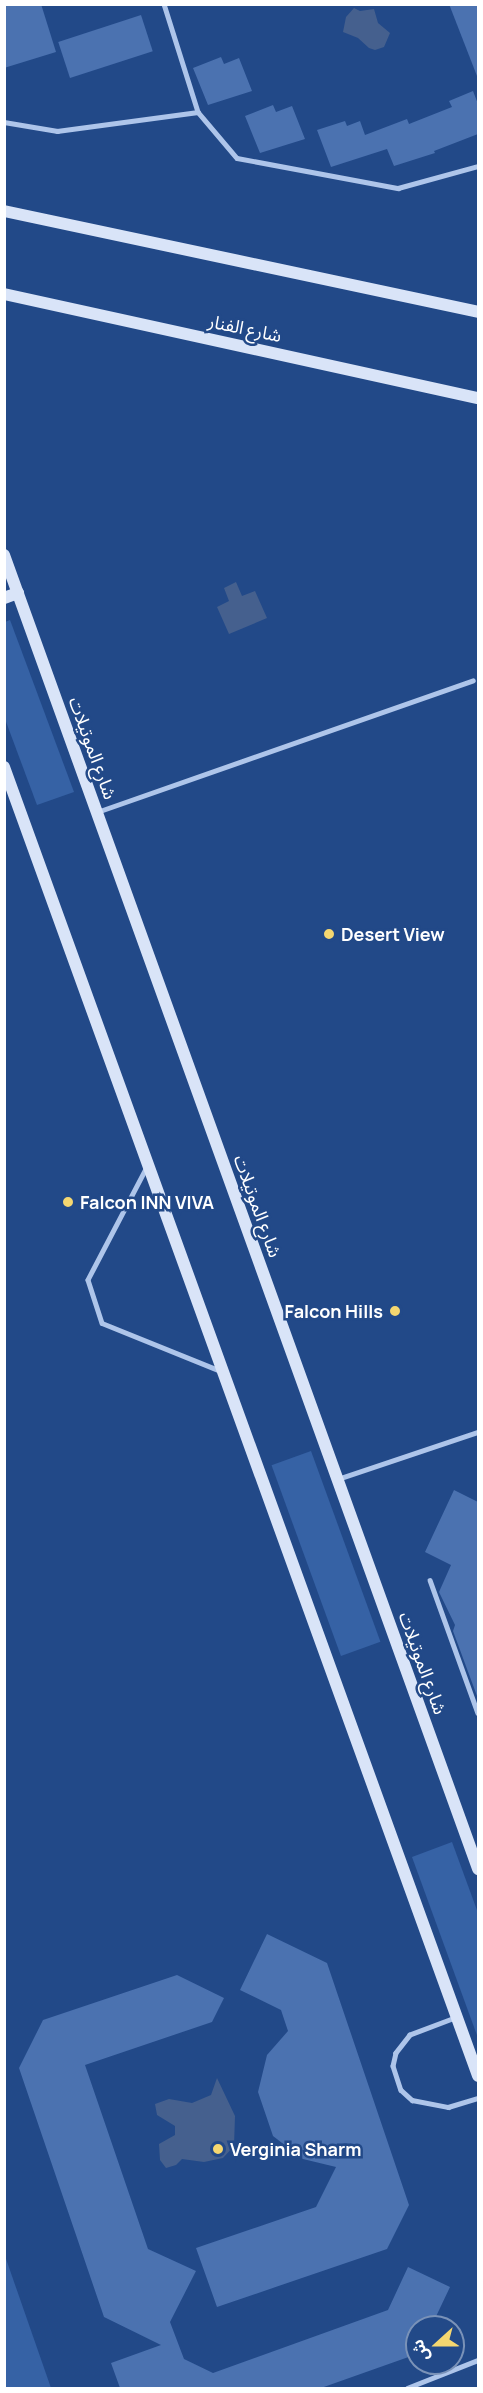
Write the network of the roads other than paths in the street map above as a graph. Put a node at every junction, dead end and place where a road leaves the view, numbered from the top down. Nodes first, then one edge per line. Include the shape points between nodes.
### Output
1 (164, 4) edge
2 (198, 112) junction
3 (4, 122) edge
4 (478, 166) edge
5 (4, 211) edge
6 (4, 294) edge
7 (478, 312) edge
8 (478, 398) edge
9 (4, 555) edge
10 (18, 593) junction
11 (4, 598) edge
12 (473, 680) dead end
13 (4, 767) edge
14 (97, 812) junction
15 (148, 1164) junction
16 (223, 1372) junction
17 (478, 1432) edge
18 (338, 1479) junction
19 (430, 1580) dead end
20 (478, 1713) edge
21 (478, 1869) edge
22 (458, 2017) junction
23 (478, 2076) edge
24 (478, 2098) edge
25 (478, 2360) edge
26 (407, 2388) edge

1 - 2 lane
2 - 3 lane via 57,131
2 - 4 lane via 237,158 398,188
5 - 7 street
6 - 8 street, شارع الفنار
9 - 10 street, شارع الموتيلات
10 - 11 street
10 - 14 street, شارع الموتيلات
12 - 14 lane
13 - 15 street
14 - 18 street, شارع الموتيلات
15 - 16 street
15 - 16 lane via 88,1280 102,1323
16 - 22 street
17 - 18 lane
18 - 21 street, شارع الموتيلات
19 - 20 lane
22 - 23 street
22 - 24 lane via 410,2035 396,2053 393,2066 400,2090 412,2100 448,2107
25 - 26 lane

